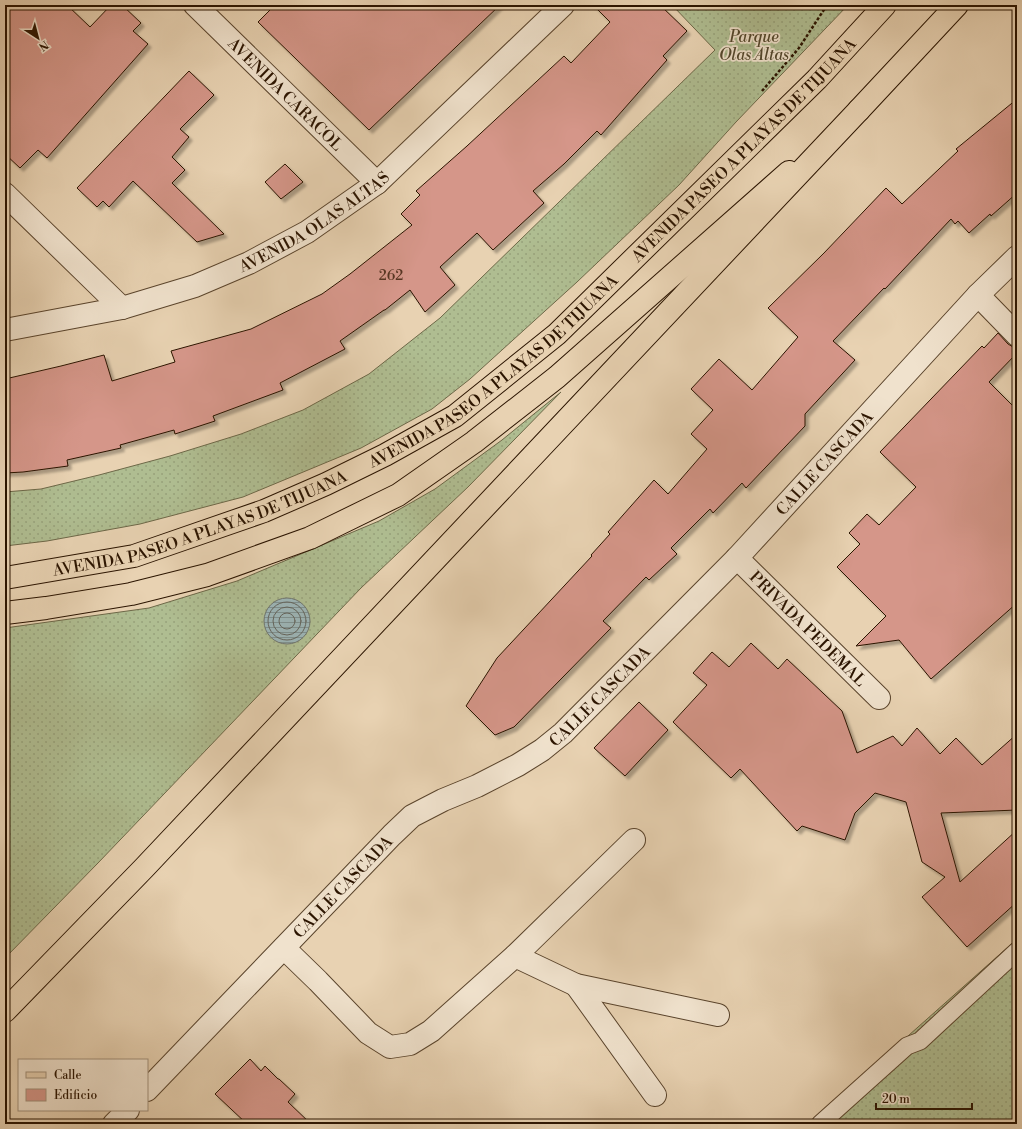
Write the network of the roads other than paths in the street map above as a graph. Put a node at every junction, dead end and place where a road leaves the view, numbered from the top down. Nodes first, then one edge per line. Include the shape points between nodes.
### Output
1 (195, 5) edge
2 (563, 5) edge
3 (885, 5) edge
4 (957, 5) edge
5 (859, 110) junction
6 (377, 183) junction
7 (5, 194) edge
8 (1017, 257) edge
9 (978, 295) junction
10 (122, 308) junction
11 (5, 330) edge
12 (1017, 335) edge
13 (737, 558) junction
14 (5, 578) edge
15 (5, 613) edge
16 (879, 698) dead end
17 (634, 840) dead end
18 (284, 948) junction
19 (1017, 951) edge
20 (515, 956) junction
21 (576, 985) junction
22 (5, 1011) edge
23 (718, 1015) dead end
24 (148, 1089) edge
25 (655, 1095) dead end
26 (127, 1111) edge
27 (114, 1124) edge
28 (820, 1124) edge

1 - 6 street, AVENIDA CARACOL
2 - 6 street, AVENIDA OLAS ALTAS
3 - 14 main road, AVENIDA PASEO A PLAYAS DE TIJUANA via 817,79 557,334 455,416 326,484 264,511 134,556
4 - 5 main road
5 - 15 main road via 557,377 474,442 398,494 310,538 207,575 131,594
5 - 22 main road via 144,868
6 - 10 street, AVENIDA OLAS ALTAS via 308,232 249,263 195,286
7 - 10 street
8 - 9 street, CALLE CASCADA
9 - 12 street
9 - 13 street, CALLE CASCADA
10 - 11 street, AVENIDA OLAS ALTAS
13 - 16 street, PRIVADA PEDEMAL
13 - 18 street, CALLE CASCADA via 563,733 518,765 412,816
17 - 20 street
18 - 20 street via 368,1033 390,1047 410,1044 431,1031
18 - 24 street, CALLE CASCADA
19 - 28 lane via 920,1041 907,1046
20 - 21 street
21 - 23 street
21 - 25 street
26 - 27 street

